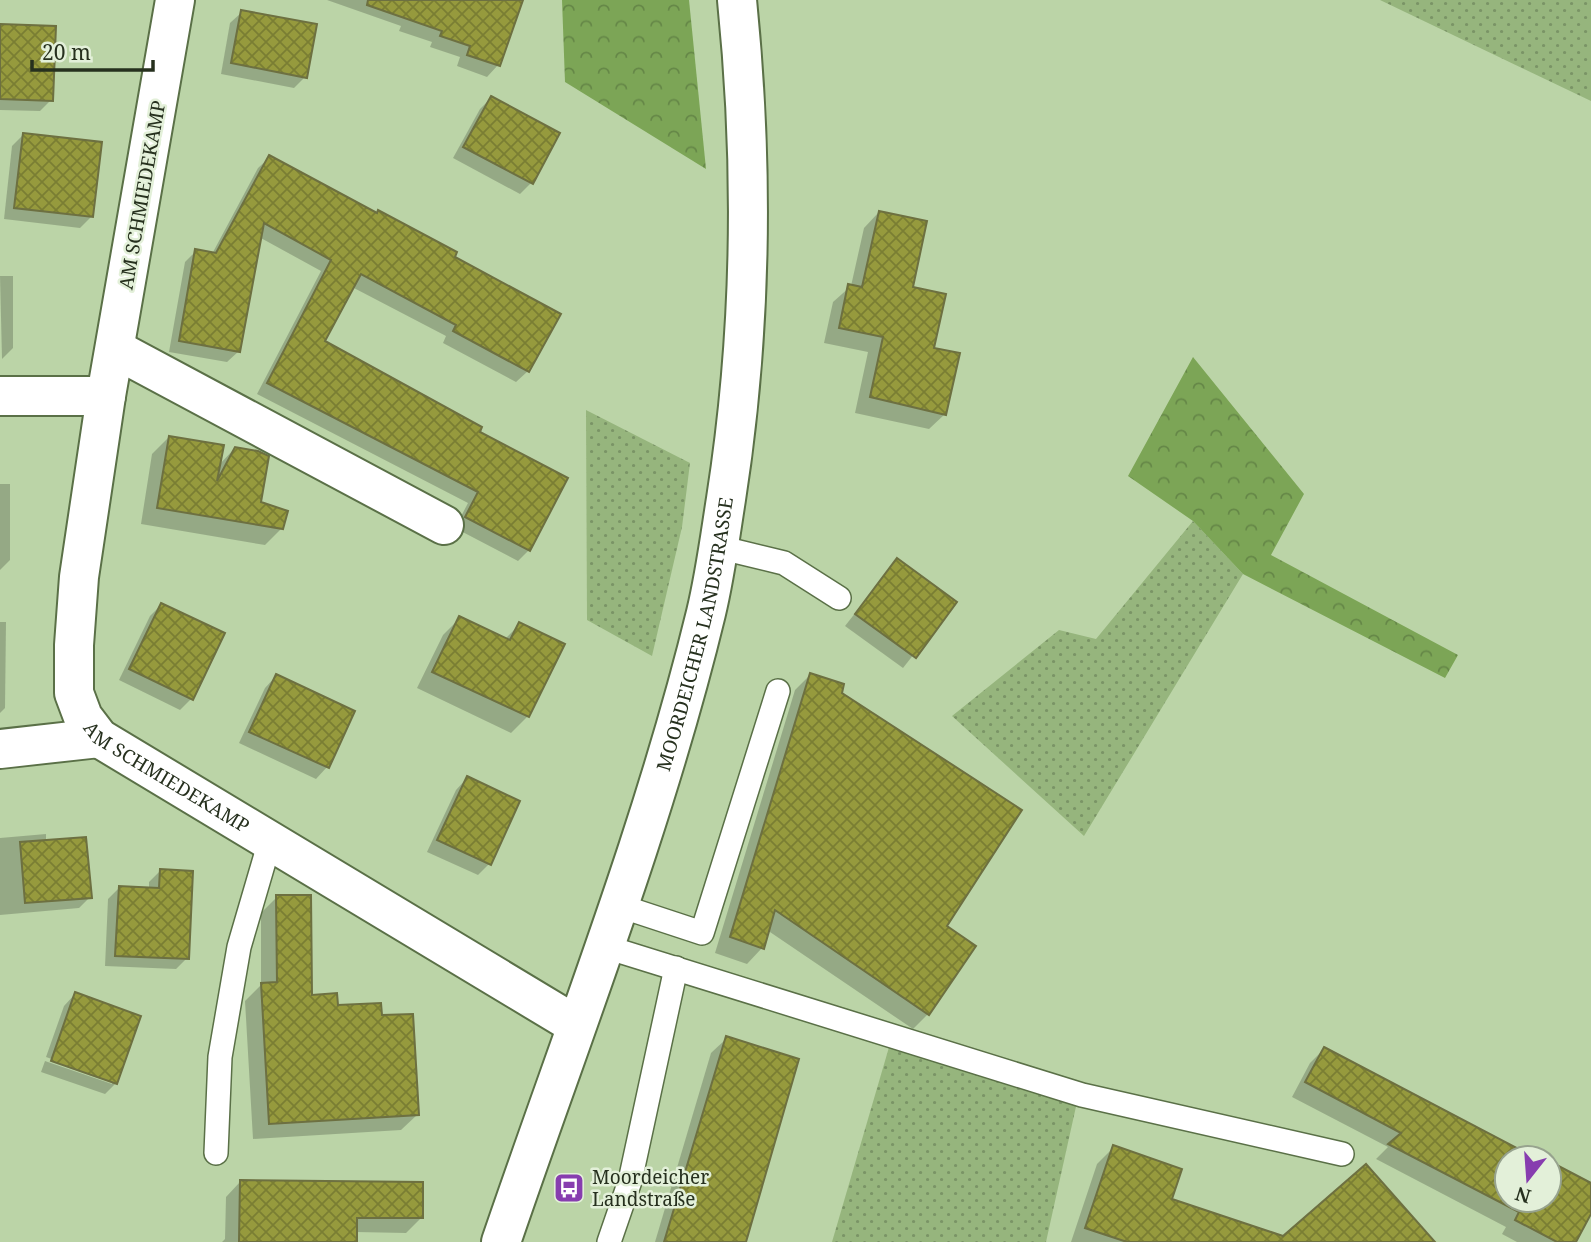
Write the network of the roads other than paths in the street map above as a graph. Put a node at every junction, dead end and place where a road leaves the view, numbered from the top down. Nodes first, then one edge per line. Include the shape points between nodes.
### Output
1 (175, 0) edge
2 (737, 0) edge
3 (114, 349) junction
4 (0, 396) edge
5 (106, 396) junction
6 (444, 525) dead end
7 (718, 547) junction
8 (839, 598) dead end
9 (778, 691) dead end
10 (99, 738) junction
11 (0, 748) edge
12 (270, 841) junction
13 (617, 905) junction
14 (603, 946) junction
15 (677, 968) junction
16 (576, 1026) junction
17 (216, 1153) dead end
18 (1342, 1154) dead end
19 (501, 1242) edge
20 (609, 1242) edge

1 - 3 street, AM SCHMIEDEKAMP
2 - 7 street, MOORDEICHER LANDSTRASSE via 747,113 746,321
3 - 5 street, AM SCHMIEDEKAMP
3 - 6 street
4 - 5 street
5 - 10 street, AM SCHMIEDEKAMP via 79,577 74,645 74,693 83,717
7 - 8 lane via 784,563
7 - 13 street, MOORDEICHER LANDSTRASSE via 686,688
9 - 13 lane via 702,933
10 - 11 street
10 - 12 street, AM SCHMIEDEKAMP
12 - 16 street, AM SCHMIEDEKAMP
12 - 17 lane via 239,947 220,1057
13 - 14 street, MOORDEICHER LANDSTRASSE
14 - 15 lane
14 - 16 street, MOORDEICHER LANDSTRASSE
15 - 18 lane via 1083,1095
15 - 20 lane via 631,1181
16 - 19 street, MOORDEICHER LANDSTRASSE

